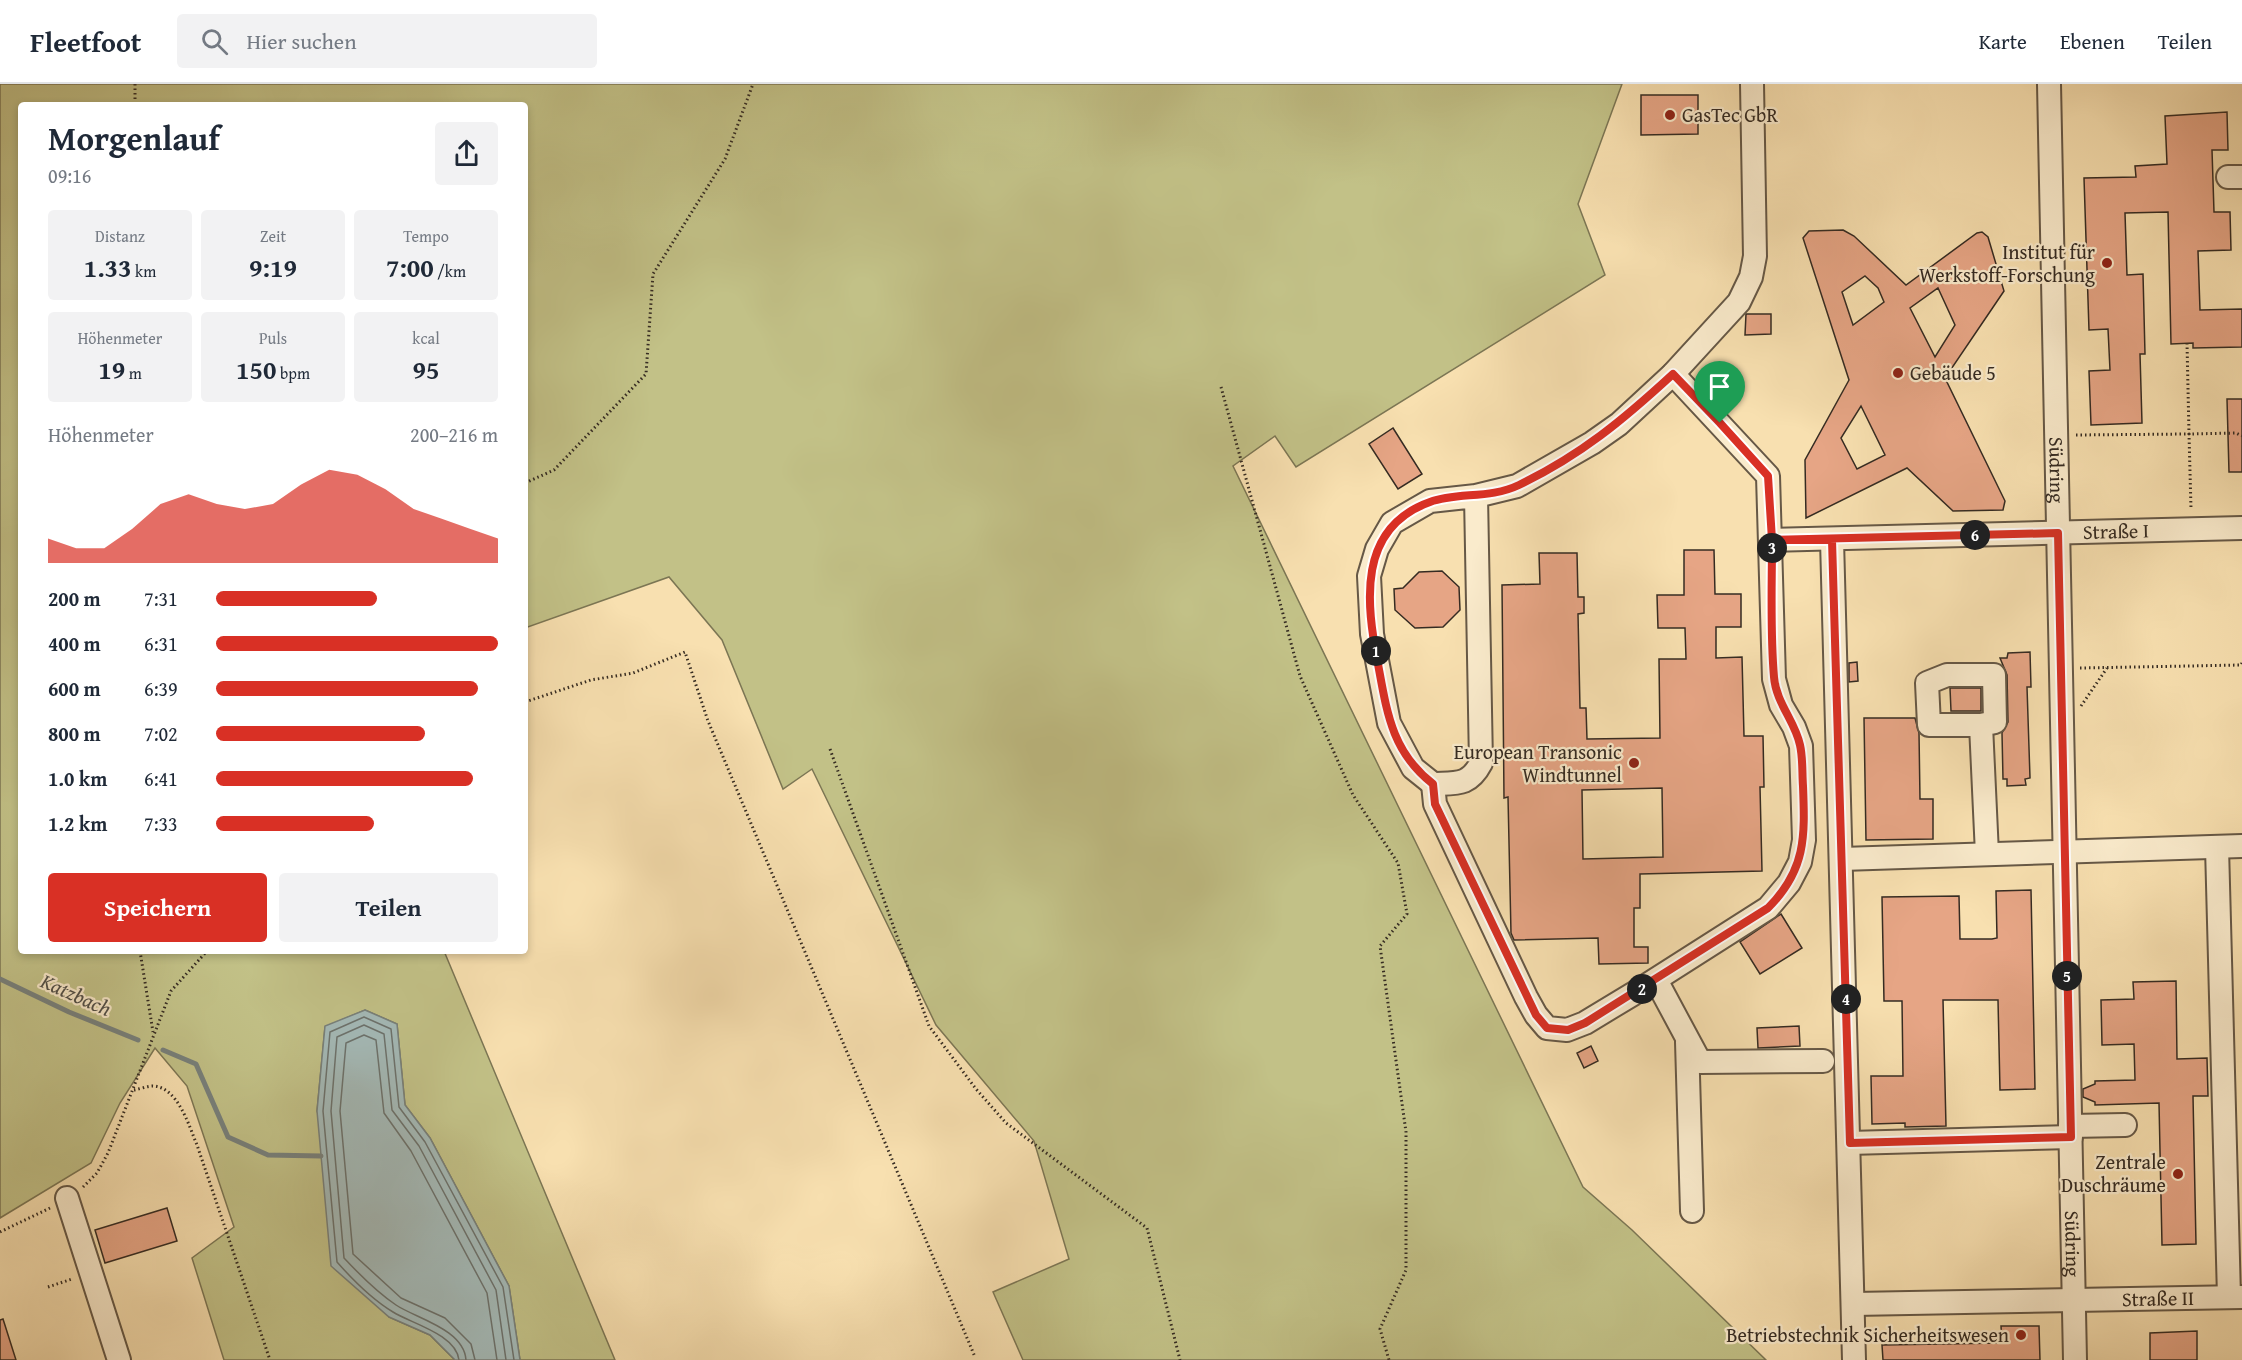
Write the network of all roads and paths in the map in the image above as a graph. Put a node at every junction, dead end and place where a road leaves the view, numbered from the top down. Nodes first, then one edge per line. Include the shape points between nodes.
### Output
1 (135, 84) edge
2 (753, 84) edge
3 (1752, 84) edge
4 (2049, 84) edge
5 (135, 102) edge
6 (2187, 344) dead end
7 (1673, 374) junction
8 (1221, 387) dead end
9 (2189, 434) junction
10 (2056, 436) junction
11 (2242, 436) edge
12 (528, 482) edge
13 (1476, 496) junction
14 (2192, 516) dead end
15 (2242, 528) edge
16 (2058, 533) junction
17 (1772, 540) junction
18 (1832, 540) junction
19 (2242, 663) edge
20 (2074, 668) dead end
21 (2107, 668) junction
22 (528, 701) edge
23 (2078, 710) dead end
24 (1981, 725) dead end
25 (830, 749) dead end
26 (1433, 784) junction
27 (2242, 846) edge
28 (2217, 847) junction
29 (2065, 851) junction
30 (1987, 854) junction
31 (1842, 859) junction
32 (140, 954) edge
33 (204, 954) edge
34 (1656, 980) junction
35 (154, 1035) junction
36 (1686, 1041) junction
37 (1823, 1061) dead end
38 (134, 1090) junction
39 (2125, 1125) dead end
40 (2071, 1131) junction
41 (1850, 1143) junction
42 (67, 1198) junction
43 (1692, 1210) dead end
44 (0, 1232) edge
45 (91, 1273) junction
46 (48, 1287) dead end
47 (2235, 1297) edge
48 (2074, 1301) junction
49 (1854, 1304) junction
50 (975, 1357) dead end
51 (118, 1360) edge
52 (270, 1360) edge
53 (1180, 1360) edge
54 (1389, 1360) edge
55 (1854, 1360) edge
56 (2075, 1360) edge

1 - 5 path
2 - 12 path via 725,159 653,274 646,374 554,470
3 - 7 street via 1755,256 1751,277 1739,302
4 - 10 street, Südring
6 - 9 path
7 - 13 street via 1619,424 1592,443 1516,486
7 - 17 street via 1768,476
8 - 54 path via 1300,676 1353,795 1398,863 1407,914 1380,946 1406,1132 1406,1269 1380,1329
9 - 10 path
9 - 11 path
9 - 14 path
10 - 16 street, Südring
13 - 26 street via 1481,762 1474,776 1460,783
13 - 26 street via 1430,501 1392,523 1377,549 1369,576 1372,634 1389,723 1413,768
15 - 16 street, Straße I
16 - 18 street, Straße I
16 - 29 street, Südring
17 - 18 street, Straße I
17 - 34 street via 1774,679 1781,705 1801,746 1804,840 1800,862 1789,884 1768,908
18 - 31 street
19 - 21 path
20 - 21 path
21 - 23 path
22 - 50 path via 591,680 633,673 685,652 708,721
24 - 30 street
25 - 53 path via 929,1026 1006,1123 1147,1228
26 - 34 street via 1435,804 1449,836 1526,997 1547,1028 1568,1030 1585,1023
27 - 28 street
28 - 29 street
28 - 47 street
29 - 30 street
29 - 40 street, Südring
30 - 31 street
31 - 41 street
32 - 35 path
33 - 35 path via 171,991
34 - 36 street
35 - 38 path
36 - 37 street via 1700,1062
36 - 43 street
38 - 42 path via 97,1173
38 - 52 path via 154,1086 162,1089 172,1096 183,1114
39 - 40 street
40 - 41 street
40 - 48 street, Südring
41 - 49 street
42 - 44 path
42 - 45 street
45 - 46 path
45 - 51 street
47 - 48 street, Straße II
48 - 49 street, Straße II
48 - 56 street, Südring
49 - 55 street

